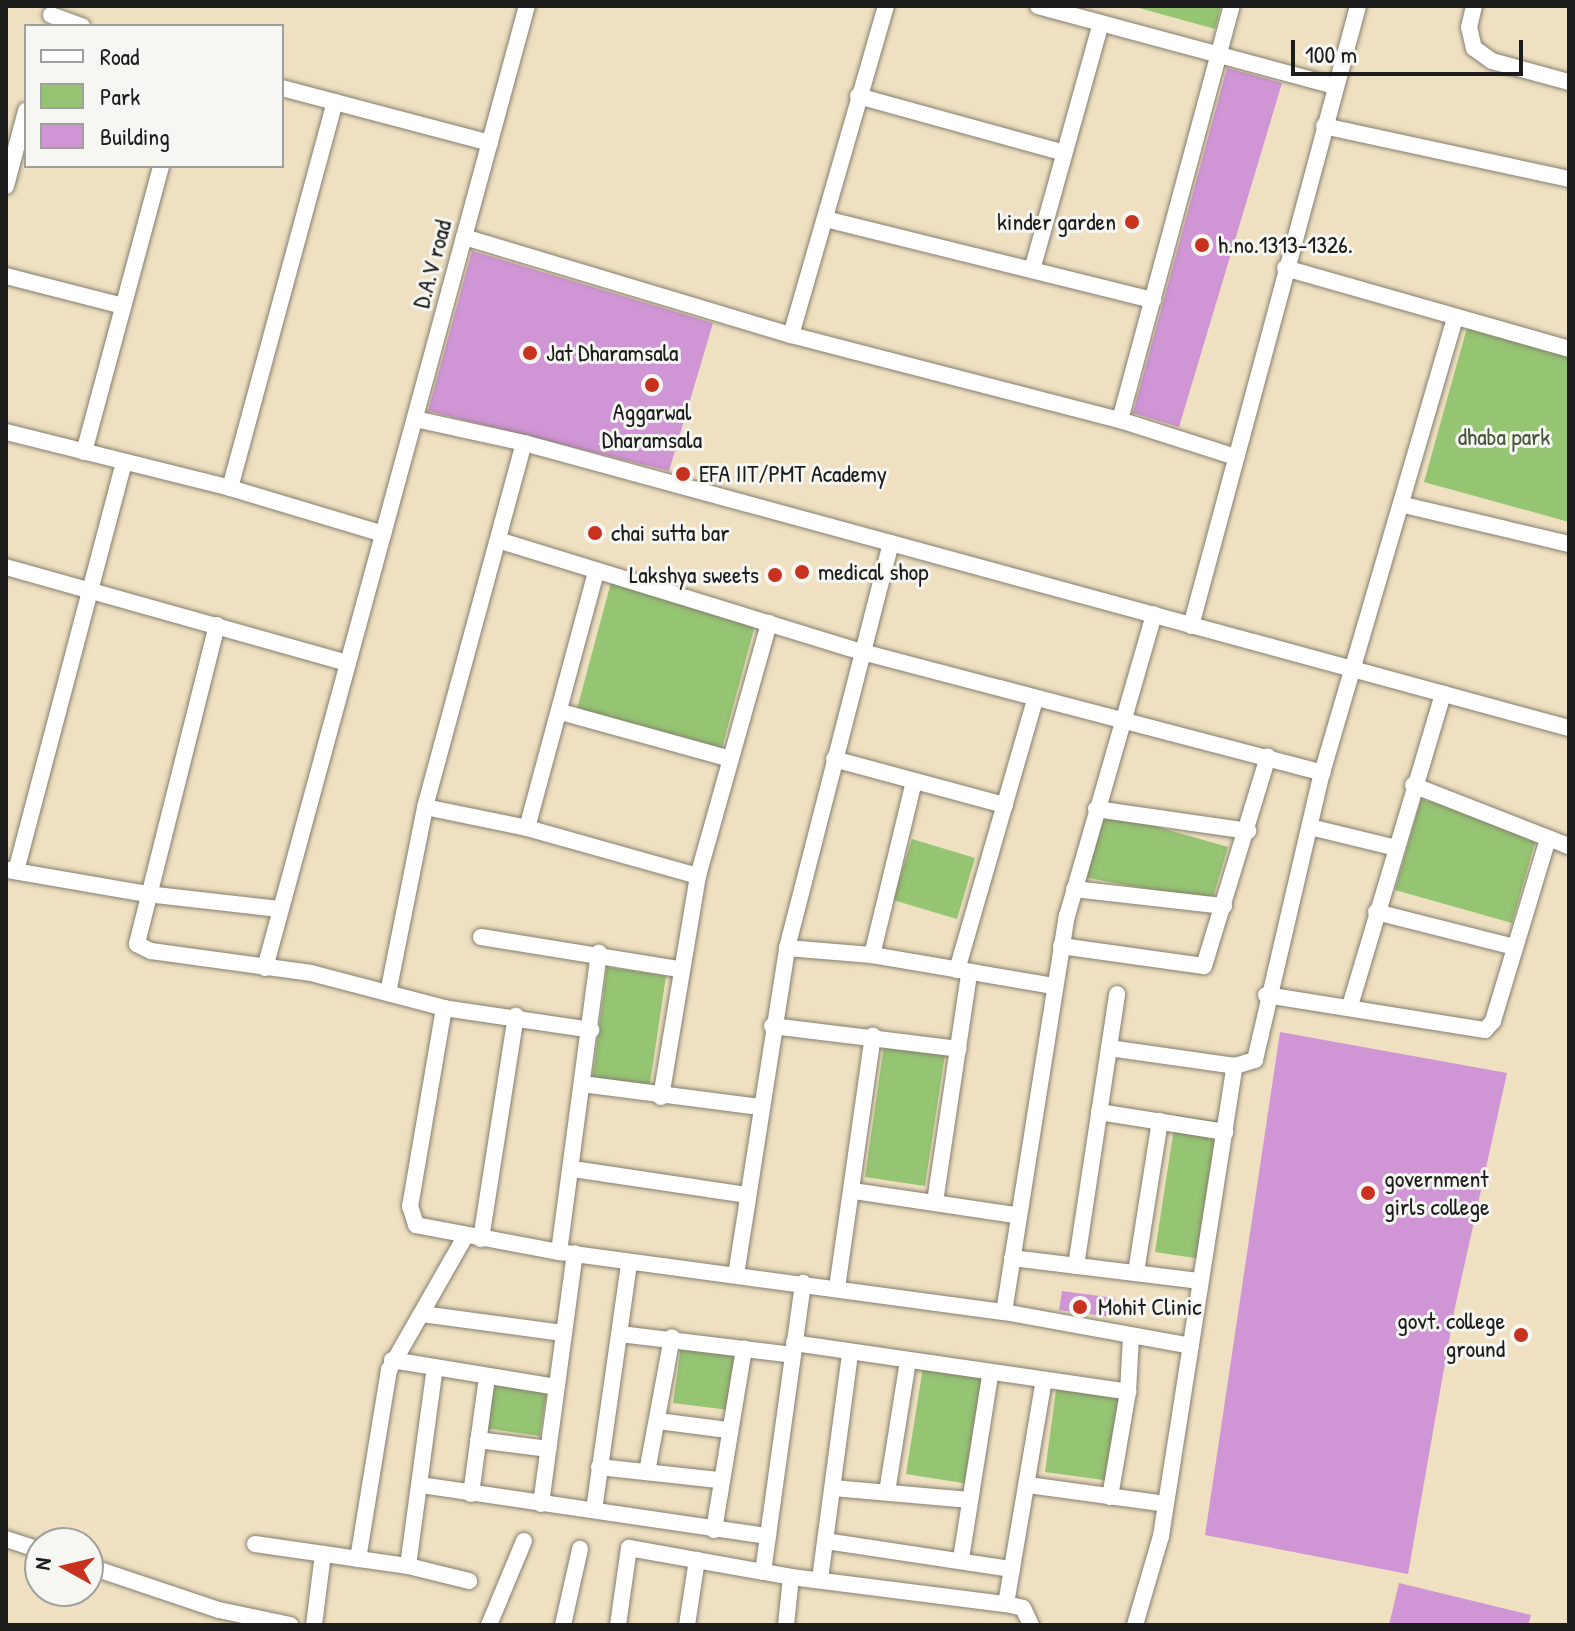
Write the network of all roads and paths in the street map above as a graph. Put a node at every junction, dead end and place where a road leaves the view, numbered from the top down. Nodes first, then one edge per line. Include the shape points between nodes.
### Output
1 (527, 6) edge
2 (886, 6) edge
3 (1038, 6) edge
4 (1232, 6) edge
5 (1358, 6) edge
6 (1474, 6) edge
7 (51, 16) edge
8 (1101, 23) junction
9 (76, 24) edge
10 (1221, 55) junction
11 (1568, 80) edge
12 (1335, 86) junction
13 (284, 89) edge
14 (858, 96) junction
15 (335, 102) junction
16 (24, 118) edge
17 (1324, 126) junction
18 (490, 143) junction
19 (1062, 152) junction
20 (160, 168) edge
21 (1569, 179) edge
22 (6, 186) edge
23 (825, 219) junction
24 (464, 237) junction
25 (1285, 268) junction
26 (1032, 270) junction
27 (6, 276) edge
28 (1153, 300) junction
29 (123, 306) junction
30 (1455, 319) junction
31 (791, 335) junction
32 (1569, 349) edge
33 (415, 419) junction
34 (1120, 420) junction
35 (6, 432) edge
36 (524, 443) junction
37 (84, 452) junction
38 (1236, 457) junction
39 (124, 463) junction
40 (230, 488) junction
41 (1404, 505) junction
42 (383, 534) junction
43 (501, 541) junction
44 (891, 543) junction
45 (1569, 544) edge
46 (6, 567) edge
47 (596, 572) junction
48 (91, 591) junction
49 (1154, 614) junction
50 (769, 623) junction
51 (217, 625) junction
52 (1191, 626) junction
53 (866, 653) junction
54 (347, 663) junction
55 (1354, 669) junction
56 (1443, 694) junction
57 (1035, 699) junction
58 (561, 712) junction
59 (1123, 723) junction
60 (1569, 728) edge
61 (1268, 757) junction
62 (731, 759) junction
63 (834, 759) junction
64 (1322, 773) junction
65 (914, 781) junction
66 (1413, 785) junction
67 (1005, 805) junction
68 (425, 807) junction
69 (1096, 809) junction
70 (1310, 827) junction
71 (527, 828) junction
72 (1248, 831) junction
73 (1548, 839) junction
74 (1569, 846) edge
75 (1396, 848) junction
76 (11, 871) edge
77 (698, 876) junction
78 (1074, 889) junction
79 (147, 894) junction
80 (1224, 906) junction
81 (279, 909) junction
82 (1376, 912) junction
83 (481, 937) dead end
84 (1061, 946) junction
85 (1514, 947) junction
86 (787, 948) junction
87 (599, 953) junction
88 (872, 955) junction
89 (265, 968) junction
90 (679, 969) junction
91 (963, 972) junction
92 (1053, 986) junction
93 (388, 993) junction
94 (1117, 994) dead end
95 (1266, 995) junction
96 (1350, 1006) junction
97 (444, 1008) junction
98 (516, 1016) junction
99 (772, 1026) junction
100 (591, 1030) junction
101 (873, 1036) junction
102 (1109, 1048) junction
103 (959, 1049) junction
104 (1235, 1066) junction
105 (582, 1084) junction
106 (661, 1097) junction
107 (760, 1107) junction
108 (1099, 1112) junction
109 (1160, 1121) junction
110 (1225, 1132) junction
111 (573, 1169) junction
112 (854, 1191) junction
113 (746, 1195) junction
114 (935, 1202) junction
115 (1015, 1215) junction
116 (473, 1238) junction
117 (567, 1252) junction
118 (1012, 1258) junction
119 (629, 1263) junction
120 (1076, 1266) junction
121 (1136, 1272) junction
122 (736, 1275) junction
123 (1199, 1281) junction
124 (803, 1283) junction
125 (837, 1288) junction
126 (1004, 1312) junction
127 (422, 1314) junction
128 (563, 1333) junction
129 (620, 1334) junction
130 (672, 1337) junction
131 (1131, 1337) junction
132 (1191, 1346) junction
133 (744, 1348) junction
134 (794, 1349) junction
135 (850, 1353) junction
136 (392, 1360) junction
137 (908, 1361) junction
138 (435, 1367) junction
139 (990, 1375) junction
140 (487, 1377) junction
141 (1044, 1380) junction
142 (556, 1387) junction
143 (1128, 1392) junction
144 (658, 1421) junction
145 (727, 1430) junction
146 (478, 1440) junction
147 (548, 1449) junction
148 (599, 1467) junction
149 (647, 1472) junction
150 (718, 1480) junction
151 (421, 1485) junction
152 (1028, 1485) junction
153 (833, 1488) junction
154 (887, 1492) junction
155 (471, 1494) junction
156 (1110, 1497) junction
157 (969, 1500) junction
158 (541, 1504) junction
159 (1166, 1504) junction
160 (594, 1510) junction
161 (714, 1530) junction
162 (768, 1536) junction
163 (524, 1541) dead end
164 (826, 1541) junction
165 (255, 1544) dead end
166 (580, 1549) dead end
167 (323, 1554) junction
168 (358, 1559) junction
169 (961, 1559) junction
170 (697, 1560) junction
171 (408, 1566) junction
172 (1012, 1569) junction
173 (104, 1571) edge
174 (763, 1572) junction
175 (791, 1577) junction
176 (820, 1579) junction
177 (469, 1581) dead end
178 (1006, 1604) junction
179 (290, 1625) edge
180 (314, 1625) edge
181 (489, 1625) edge
182 (563, 1625) edge
183 (618, 1625) edge
184 (687, 1625) edge
185 (786, 1625) edge
186 (1031, 1625) edge
187 (1135, 1625) edge

1 - 18 street, D.A.V road
2 - 14 street
3 - 8 street
4 - 10 street
5 - 12 street
6 - 11 street via 1469,27 1474,48 1492,61
7 - 9 street
8 - 10 street
8 - 19 street
10 - 12 street
10 - 28 street
12 - 17 street
13 - 15 street
14 - 19 street
14 - 23 street
15 - 18 street
15 - 40 street
16 - 22 street
17 - 21 street
17 - 25 street
18 - 24 street, D.A.V road
19 - 26 street
20 - 29 street
23 - 26 street
23 - 31 street
24 - 31 street
24 - 33 street, D.A.V road
25 - 30 street
25 - 38 street
26 - 28 street
27 - 29 street
28 - 34 street
29 - 37 street
30 - 32 street
30 - 41 street
31 - 34 street
33 - 36 street
33 - 42 street, D.A.V road
34 - 38 street
35 - 37 street
36 - 43 street
36 - 44 street
37 - 39 street
38 - 52 street
39 - 40 street
39 - 48 street
40 - 42 street
41 - 45 street
41 - 55 street
42 - 54 street, D.A.V road
43 - 47 street
43 - 68 street
44 - 49 street
44 - 53 street
46 - 48 street
47 - 50 street
47 - 58 street
48 - 51 street
48 - 76 street
49 - 52 street
49 - 59 street
50 - 53 street
50 - 62 street
51 - 54 street
51 - 79 street
52 - 55 street
53 - 57 street
53 - 63 street
54 - 81 street, D.A.V road
55 - 56 street
55 - 64 street
56 - 60 street
56 - 66 street
57 - 59 street
57 - 67 street
58 - 62 street
58 - 71 street
59 - 61 street
59 - 69 street
61 - 64 street
61 - 72 street
62 - 77 street
63 - 65 street
63 - 86 street
64 - 70 street
65 - 67 street
65 - 88 street
66 - 73 street
66 - 75 street
67 - 91 street
68 - 71 street
68 - 93 street
69 - 72 street
69 - 78 street
70 - 75 street
70 - 95 street
71 - 77 street
72 - 80 street
73 - 74 street
73 - 85 street
75 - 82 street
76 - 79 street
77 - 90 street
78 - 80 street
78 - 84 street
79 - 81 street
79 - 89 street via 137,933 143,949
80 - 84 street via 1209,959 1196,968
81 - 89 street, D.A.V road
82 - 85 street
82 - 96 street
83 - 87 street
84 - 92 street
85 - 96 street via 1493,1021 1485,1030
86 - 88 street
86 - 99 street
87 - 90 street
87 - 100 street
88 - 91 street
89 - 93 street
90 - 106 street
91 - 92 street
91 - 103 street
92 - 115 street
93 - 97 street
94 - 102 street
95 - 96 street
95 - 104 street via 1255,1060
97 - 98 street
97 - 116 street via 410,1217 416,1225
98 - 100 street
98 - 116 street
99 - 101 street
99 - 107 street
100 - 105 street
101 - 103 street
101 - 112 street
102 - 104 street
102 - 108 street
103 - 114 street
104 - 110 street
105 - 106 street
105 - 111 street
106 - 107 street
107 - 113 street
108 - 109 street
108 - 120 street
109 - 110 street
109 - 121 street
110 - 123 street
111 - 113 street
111 - 117 street
112 - 114 street
112 - 125 street
113 - 122 street
114 - 115 street
115 - 118 street
116 - 117 street
116 - 127 street
117 - 119 street
117 - 128 street
118 - 120 street
118 - 126 street
119 - 122 street
119 - 129 street
120 - 121 street
121 - 123 street
122 - 124 street
123 - 132 street
124 - 125 street
124 - 134 street
125 - 126 street
126 - 131 street
127 - 128 street
127 - 136 street
128 - 142 street
129 - 130 street
129 - 148 street
130 - 133 street
130 - 144 street
131 - 132 street
131 - 143 street
132 - 159 street
133 - 134 street
133 - 145 street
134 - 135 street
134 - 162 street
135 - 137 street
135 - 153 street
136 - 138 street
136 - 168 street
137 - 139 street
137 - 154 street
138 - 140 street
138 - 151 street
139 - 141 street
139 - 157 street
140 - 142 street
140 - 146 street
141 - 143 street
141 - 152 street
142 - 147 street
143 - 156 street
144 - 145 street
144 - 149 street
145 - 150 street
146 - 147 street
146 - 155 street
147 - 158 street
148 - 149 street
148 - 160 street
149 - 150 street
150 - 161 street
151 - 155 street
151 - 171 street
152 - 156 street
152 - 172 street
153 - 154 street
153 - 164 street
154 - 157 street
155 - 158 street
156 - 159 street
157 - 169 street
158 - 160 street
159 - 187 street
160 - 161 street
161 - 162 street
162 - 174 street
163 - 181 street
164 - 169 street
164 - 176 street
165 - 167 street
166 - 182 street
167 - 168 street
167 - 180 street
168 - 171 street
169 - 172 street
170 - 174 street
170 - 183 street via 629,1548
170 - 184 street
171 - 177 street
172 - 178 street
173 - 179 street via 219,1610
174 - 175 street
175 - 176 street
175 - 185 street
176 - 178 street
178 - 186 street via 1023,1608

